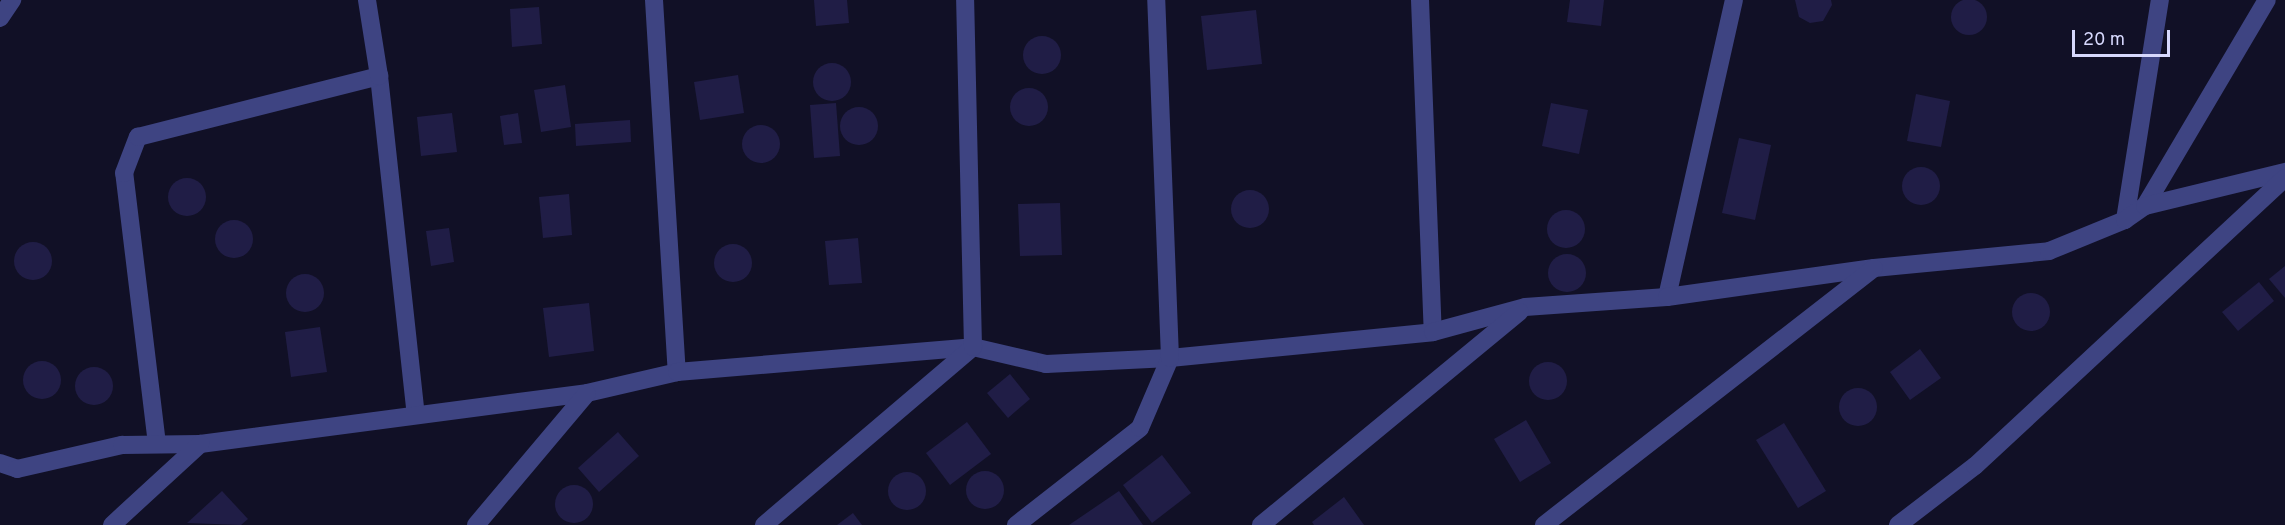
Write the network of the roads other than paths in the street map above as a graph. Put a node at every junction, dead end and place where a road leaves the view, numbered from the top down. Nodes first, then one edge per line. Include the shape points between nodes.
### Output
1 (12, 0) edge
2 (368, 0) edge
3 (654, 0) edge
4 (965, 0) edge
5 (1156, 0) edge
6 (1420, 0) edge
7 (1734, 0) edge
8 (2160, 0) edge
9 (2267, 0) edge
10 (0, 18) edge
11 (378, 76) junction
12 (2285, 172) edge
13 (2285, 178) edge
14 (2145, 206) junction
15 (2125, 220) junction
16 (1874, 268) junction
17 (1667, 297) junction
18 (1525, 307) junction
19 (1432, 332) junction
20 (973, 347) junction
21 (1170, 358) junction
22 (677, 372) junction
23 (587, 393) junction
24 (417, 415) junction
25 (157, 444) junction
26 (200, 444) junction
27 (0, 463) edge
28 (112, 525) edge
29 (476, 525) edge
30 (764, 525) edge
31 (1016, 525) edge
32 (1262, 525) edge
33 (1544, 525) edge
34 (1898, 525) edge

1 - 10 street
2 - 11 street
3 - 22 street
4 - 20 street
5 - 21 street
6 - 19 street
7 - 17 street
8 - 15 street
9 - 14 street
11 - 24 street
11 - 25 street via 138,137 123,173
12 - 14 street
13 - 34 street via 1975,466
14 - 15 street
15 - 16 street via 2049,251
16 - 17 street
16 - 33 street
17 - 18 street
18 - 19 street
18 - 32 street
19 - 21 street
20 - 21 street via 1046,364
20 - 22 street
20 - 30 street
21 - 31 street via 1140,428
22 - 23 street
23 - 24 street
23 - 29 street
24 - 26 street
25 - 26 street
25 - 27 street via 122,445 17,469
26 - 28 street

